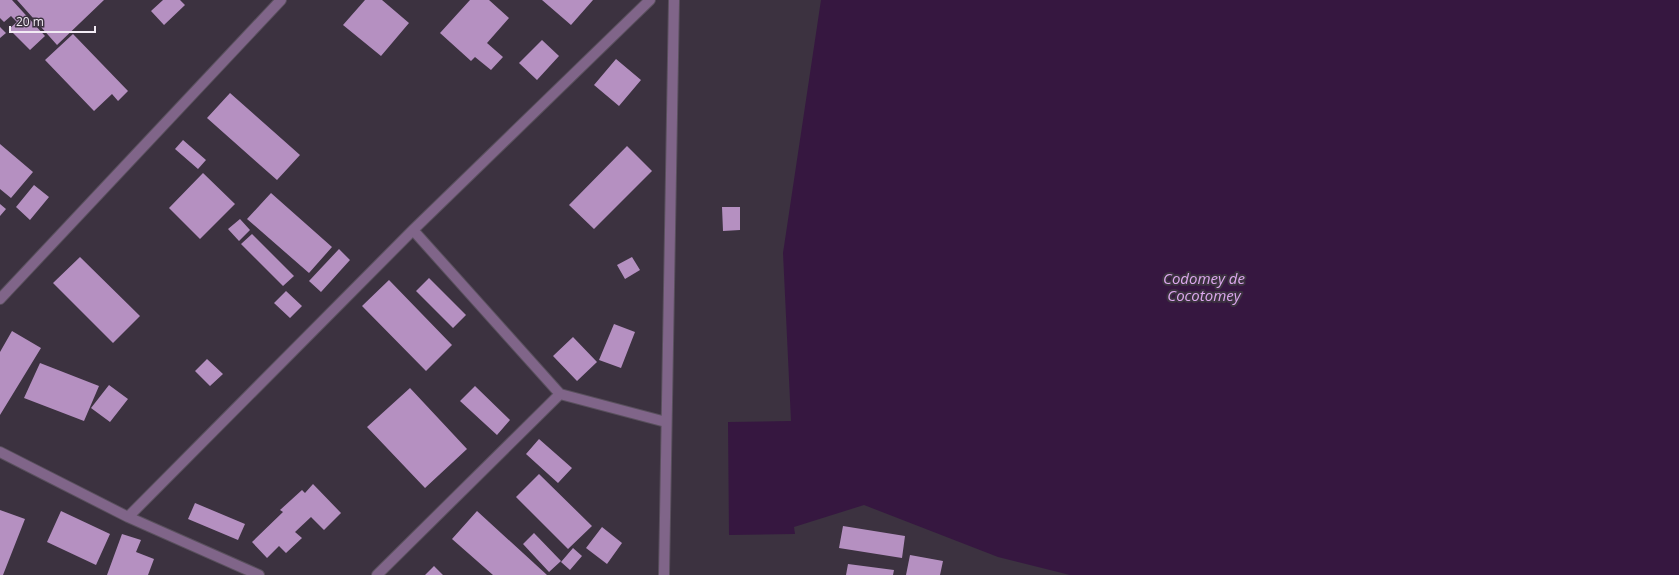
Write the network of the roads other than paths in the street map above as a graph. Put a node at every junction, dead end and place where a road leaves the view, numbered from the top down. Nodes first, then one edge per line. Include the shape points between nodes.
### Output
1 (281, 0) edge
2 (650, 0) edge
3 (674, 0) edge
4 (413, 230) junction
5 (0, 299) edge
6 (560, 394) junction
7 (666, 422) junction
8 (0, 452) edge
9 (128, 517) junction
10 (259, 575) edge
11 (377, 575) edge
12 (664, 575) edge

1 - 5 street
2 - 4 street
3 - 7 street
4 - 6 street
4 - 9 street
6 - 7 street
6 - 11 street
7 - 12 street
8 - 9 street
9 - 10 street

